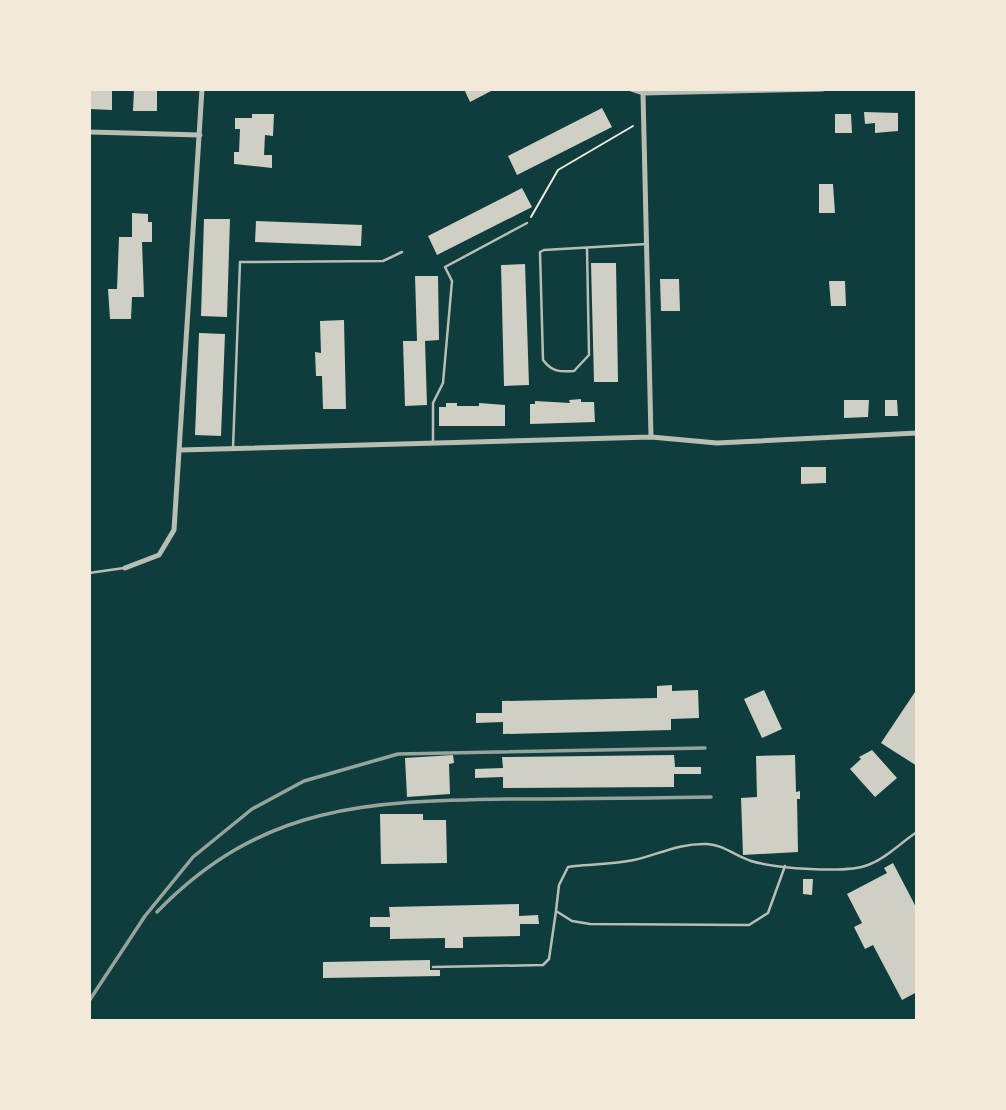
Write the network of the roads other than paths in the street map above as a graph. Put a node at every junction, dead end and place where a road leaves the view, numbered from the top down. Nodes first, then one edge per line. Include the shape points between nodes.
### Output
1 (202, 89) edge
2 (631, 89) edge
3 (823, 89) edge
4 (643, 93) junction
5 (89, 132) edge
6 (200, 135) junction
7 (527, 223) road end
8 (647, 244) junction
9 (587, 248) junction
10 (402, 252) dead end
11 (917, 433) edge
12 (651, 437) junction
13 (433, 442) junction
14 (233, 448) junction
15 (180, 450) junction
16 (125, 568) joint
17 (89, 573) edge
18 (917, 832) edge
19 (785, 866) junction
20 (556, 911) junction
21 (433, 967) dead end

1 - 6 street
2 - 4 street
3 - 4 street
4 - 8 street
5 - 6 street
6 - 15 street
7 - 13 lane via 445,267 452,281 443,383 433,404
8 - 9 lane
8 - 12 street
9 - 9 lane via 544,250 538,257 543,360 560,372 574,371 589,355
10 - 14 lane via 383,261 240,262
11 - 12 street via 718,443
12 - 13 street
13 - 14 street
14 - 15 street
15 - 16 street via 174,530 159,555
16 - 17 lane
18 - 19 lane via 884,857 856,869
19 - 20 lane via 768,913 749,925 590,924 572,921
19 - 20 lane via 753,862 717,845 671,846 637,859 568,867 559,885
20 - 21 lane via 549,959 543,965

